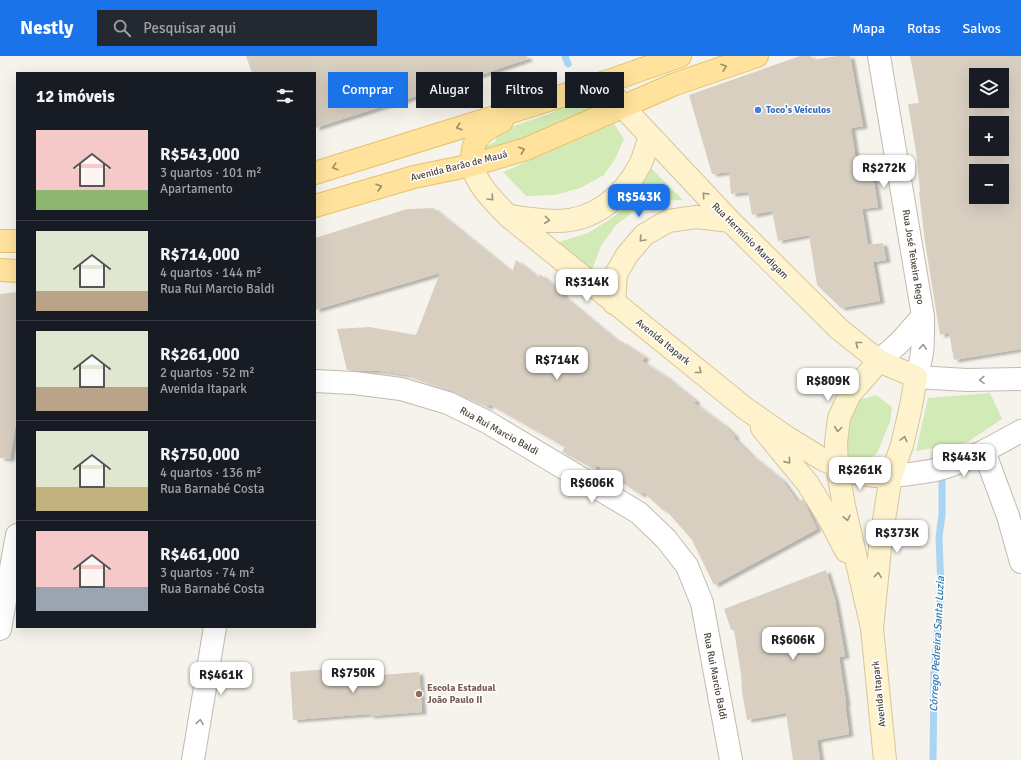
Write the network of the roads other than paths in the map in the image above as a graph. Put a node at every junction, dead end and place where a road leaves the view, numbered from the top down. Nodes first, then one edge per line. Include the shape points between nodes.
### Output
1 (680, 56) edge
2 (757, 56) edge
3 (879, 56) edge
4 (624, 76) edge
5 (624, 105) edge
6 (522, 108) edge
7 (528, 108) edge
8 (618, 108) edge
9 (624, 108) edge
10 (650, 136) junction
11 (472, 165) junction
12 (316, 173) edge
13 (316, 206) edge
14 (508, 216) junction
15 (730, 221) junction
16 (0, 241) edge
17 (16, 242) edge
18 (0, 270) edge
19 (16, 271) edge
20 (614, 303) junction
21 (923, 316) junction
22 (879, 361) junction
23 (916, 377) junction
24 (1020, 380) edge
25 (316, 382) edge
26 (746, 409) junction
27 (1021, 431) edge
28 (984, 451) junction
29 (837, 466) junction
30 (891, 476) junction
31 (16, 537) edge
32 (6, 561) edge
33 (1021, 562) edge
34 (861, 582) junction
35 (215, 628) edge
36 (872, 628) junction
37 (0, 629) edge
38 (193, 760) edge
39 (731, 760) edge
40 (885, 760) edge

1 - 4 main road
5 -> 2 main road, Avenida Barão de Mauá via 675,84
3 - 21 street, Rua José Teixeira Rego
6 -> 12 main road
7 - 11 main road via 483,132 471,152
11 -> 8 main road, Avenida Barão de Mauá via 526,149
9 - 10 main road, Rua Hermínio Mardigam
14 -> 10 main road via 558,221 592,214 610,203 628,184 640,164
15 -> 10 main road, Rua Hermínio Mardigam
13 -> 11 main road, Avenida Barão de Mauá via 414,177
11 -> 14 main road, Avenida Itapark via 475,177 483,190
14 - 20 main road, Avenida Itapark
15 -> 20 main road via 696,217 668,221 644,235 627,255 616,274
22 -> 15 main road, Rua Hermínio Mardigam via 839,329
16 - 17 main road
18 - 19 main road
20 -> 26 main road, Avenida Itapark
21 - 22 street, Rua José Teixeira Rego
23 -> 21 street, Rua José Teixeira Rego via 924,348
22 - 23 main road, Rua Hermínio Mardigam
22 -> 29 main road, Avenida Itapark via 850,394 839,418
24 -> 23 street
30 -> 23 main road, Avenida Itapark via 902,445
25 - 39 street, Rua Rui Marcio Baldi via 401,388 448,403 487,422 639,513 666,539 687,566 702,603
26 - 29 main road, Avenida Itapark via 788,438
26 -> 34 main road via 808,484 830,520
27 - 28 street
28 - 30 street via 946,467
28 - 33 street via 1008,516
29 - 30 main road, Avenida Itapark via 855,473
29 -> 34 main road, Avenida Itapark
36 -> 30 main road, Avenida Itapark
31 - 32 street
32 - 37 street
34 - 36 main road, Avenida Itapark
38 -> 35 street
36 - 40 main road, Avenida Itapark

